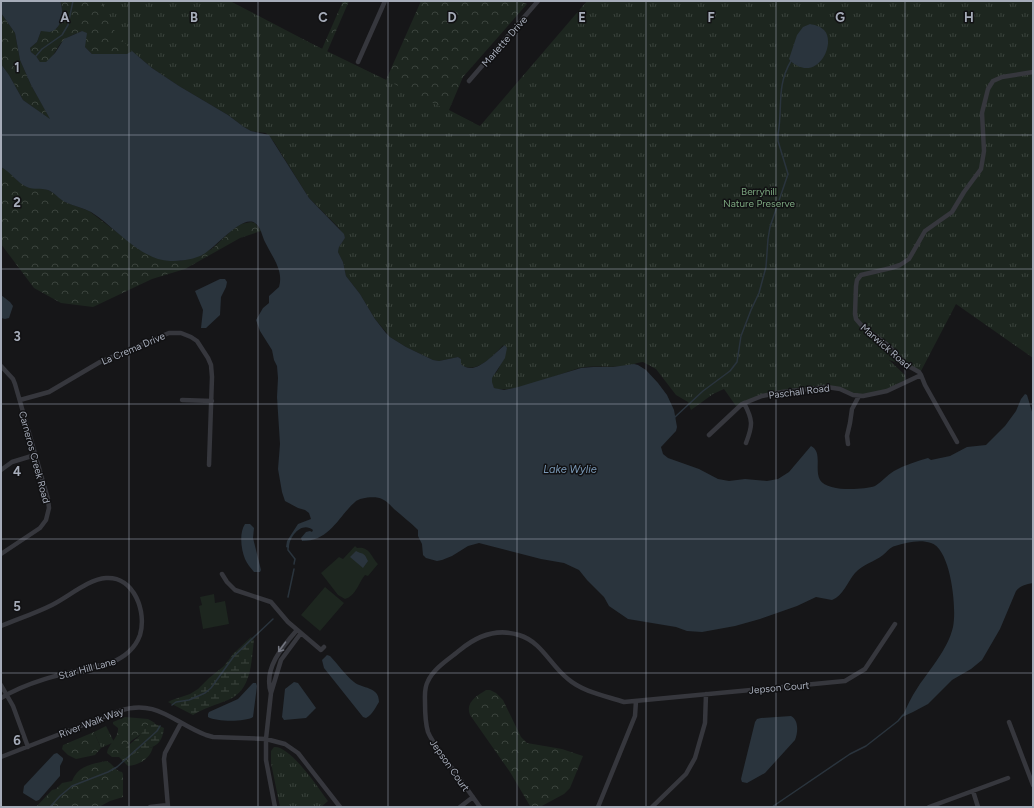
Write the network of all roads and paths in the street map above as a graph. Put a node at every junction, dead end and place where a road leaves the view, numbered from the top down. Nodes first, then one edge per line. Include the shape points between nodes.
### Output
1 (385, 1) edge
2 (538, 1) edge
3 (358, 62) dead end
4 (1033, 72) edge
5 (470, 81) dead end
6 (1, 366) edge
7 (921, 374) junction
8 (859, 396) junction
9 (20, 400) junction
10 (182, 400) dead end
11 (212, 401) junction
12 (744, 403) junction
13 (709, 435) dead end
14 (957, 442) dead end
15 (746, 443) dead end
16 (848, 444) dead end
17 (35, 455) junction
18 (209, 465) dead end
19 (1, 470) edge
20 (1, 554) edge
21 (222, 574) dead end
22 (895, 624) dead end
23 (1, 626) edge
24 (297, 630) junction
25 (301, 633) junction
26 (324, 648) dead end
27 (1, 685) edge
28 (271, 693) junction
29 (7, 694) junction
30 (706, 694) junction
31 (1, 698) edge
32 (636, 701) junction
33 (1009, 722) dead end
34 (182, 723) junction
35 (266, 739) junction
36 (28, 747) junction
37 (1, 757) edge
38 (1008, 778) dead end
39 (1033, 785) edge
40 (973, 791) junction
41 (473, 797) junction
42 (168, 806) edge
43 (599, 806) edge
44 (150, 807) edge
45 (275, 807) edge
46 (340, 807) edge
47 (460, 807) edge
48 (480, 807) edge
49 (604, 807) edge
50 (652, 807) edge
51 (930, 807) edge
52 (978, 807) edge

1 - 3 street
2 - 5 street, Marlette Drive
4 - 7 street, Marwick Road via 1002,77 993,81 988,88 982,112 984,151 981,169 952,212 924,231 912,255 903,263 865,273 857,280 856,319 889,346 905,364
6 - 9 street, Carneros Creek Road via 13,379
7 - 8 street, Paschall Road via 887,390
7 - 14 street, Marwick Road
8 - 12 street, Paschall Road via 827,387 770,394
8 - 16 street via 852,409
9 - 11 street, La Crema Drive via 49,392 100,362 158,336 175,332 191,337 205,352 212,371
9 - 17 street, Carneros Creek Road
10 - 11 street
11 - 18 street, La Crema Drive
12 - 13 street, Paschall Road
12 - 15 street via 752,420
17 - 19 street via 12,462
17 - 20 street, Carneros Creek Road via 48,498 46,520 40,528
21 - 24 street via 235,590 271,602
22 - 30 street, Jepson Court via 864,669 844,681
23 - 29 street, Star Hill Lane via 52,605 95,580 107,578 123,582 130,587 136,596 142,625 140,636 130,652 118,660 27,684
24 - 25 street
24 -> 28 street via 273,664
25 - 26 street via 320,650
25 - 28 street via 281,660
27 - 29 street
28 - 35 street
29 - 31 street, Star Hill Lane
29 - 36 street
30 - 32 street, Jepson Court
30 - 50 street via 705,723 694,758 686,774
32 - 41 street, Jepson Court via 624,702 574,684 538,646 520,635 494,632 472,641 431,675 425,692 426,723 431,739
32 - 43 street via 635,716
33 - 39 street
34 - 35 street, River Walk Way via 213,737
34 - 36 street, River Walk Way via 148,707 127,708
34 - 42 street via 165,753
35 - 45 street via 266,760
35 - 46 street, River Walk Way via 285,744 298,753
36 - 37 street, River Walk Way
38 - 40 street
40 - 51 street
40 - 52 street
41 - 47 street
41 - 48 street, Jepson Court
42 - 44 street
43 - 49 street

